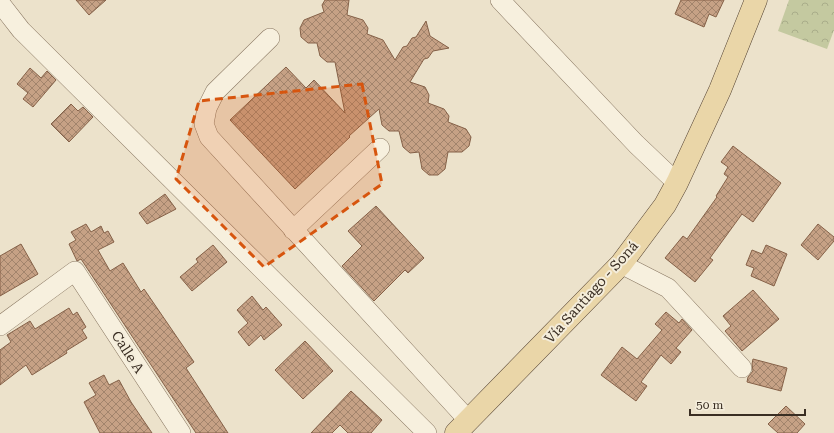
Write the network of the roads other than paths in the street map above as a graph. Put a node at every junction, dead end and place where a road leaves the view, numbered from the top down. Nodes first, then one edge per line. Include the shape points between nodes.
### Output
1 (500, 0) edge
2 (756, 0) edge
3 (0, 3) edge
4 (270, 38) dead end
5 (380, 148) dead end
6 (677, 184) junction
7 (294, 230) junction
8 (621, 264) junction
9 (0, 326) edge
10 (742, 368) dead end
11 (463, 427) edge
12 (181, 433) edge
13 (427, 433) edge

1 - 6 street
2 - 6 main road, Vía Santiago - Soná via 720,90
3 - 13 street via 21,30
4 - 7 street via 215,92 207,108 204,124 209,137
5 - 7 street
6 - 8 main road, Vía Santiago - Soná via 665,206
7 - 11 street
8 - 10 street via 668,288
8 - 11 main road, Vía Santiago - Soná
9 - 12 street, Calle A via 75,271

